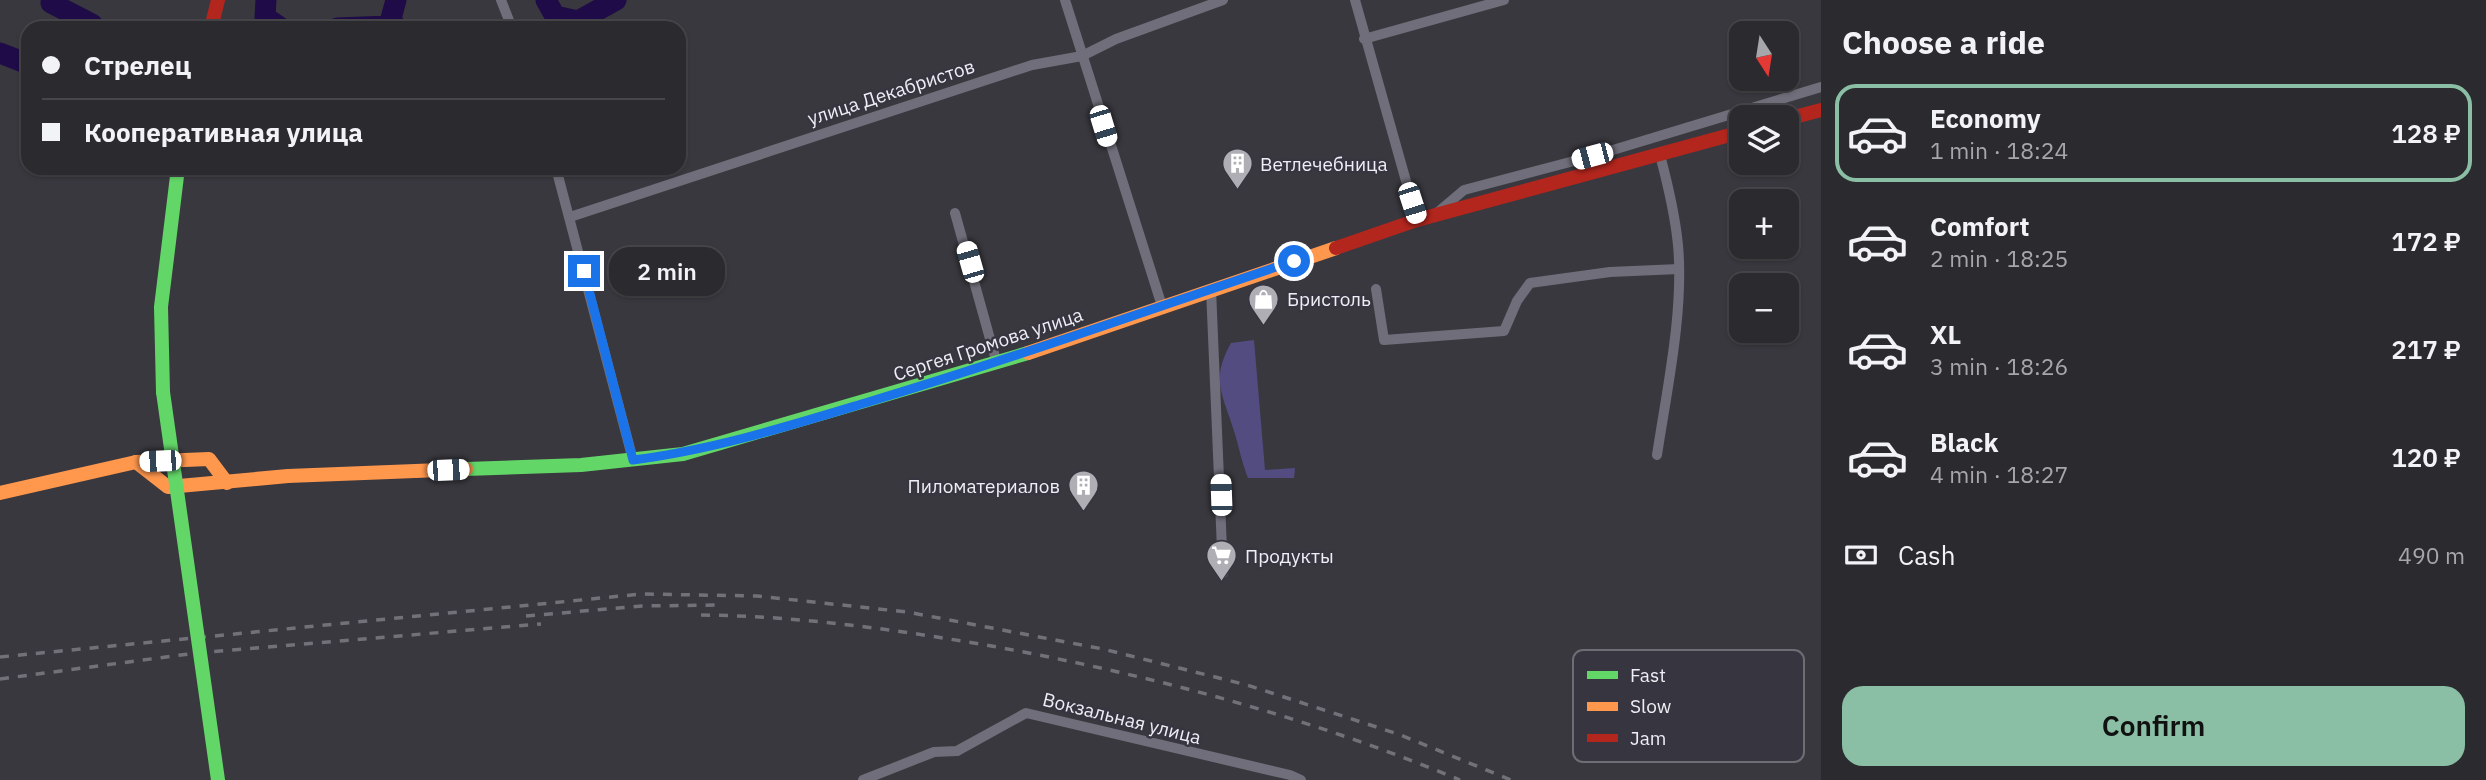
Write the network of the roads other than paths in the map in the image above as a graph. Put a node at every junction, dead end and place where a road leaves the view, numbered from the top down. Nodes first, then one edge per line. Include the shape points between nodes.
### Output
1 (218, 0) edge
2 (501, 0) edge
3 (1065, 0) edge
4 (1223, 0) edge
5 (1355, 0) edge
6 (1504, 0) edge
7 (213, 21) edge
8 (509, 21) edge
9 (1364, 39) junction
10 (1082, 55) junction
11 (1821, 87) edge
12 (1821, 110) edge
13 (1799, 116) edge
14 (1729, 135) edge
15 (1660, 155) junction
16 (177, 175) edge
17 (557, 175) edge
18 (955, 213) dead end
19 (570, 216) junction
20 (1432, 216) junction
21 (1417, 220) junction
22 (1679, 269) junction
23 (1211, 289) junction
24 (1376, 289) dead end
25 (1162, 306) junction
26 (997, 364) junction
27 (1657, 455) dead end
28 (633, 460) junction
29 (136, 462) junction
30 (227, 483) junction
31 (0, 493) edge
32 (1223, 573) dead end
33 (218, 780) edge
34 (863, 780) edge
35 (1301, 780) edge

1 - 7 street
2 - 8 street
3 - 10 street
4 - 10 street, улица Декабристов
5 - 9 street
6 - 9 street
9 - 21 street
10 - 19 street, улица Декабристов via 1032,65
10 - 25 street
11 - 20 street via 1464,190
12 - 13 street
14 - 15 street, Сергея Громова улица
15 - 20 street, Сергея Громова улица
15 - 22 street via 1672,202
16 - 33 street, bridge via 159,302 158,355
17 - 19 street
18 - 26 street
19 - 28 street
20 - 21 street, Сергея Громова улица
21 - 23 street, Сергея Громова улица
22 - 24 street via 1599,273 1530,283 1504,331 1384,340
22 - 27 street
23 - 25 street, Сергея Громова улица
23 - 32 street
25 - 26 street, Сергея Громова улица
26 - 28 street, Сергея Громова улица via 683,454
28 - 30 street, Сергея Громова улица via 288,476
29 - 30 street, Сергея Громова улица via 168,486
29 - 30 street via 209,459
29 - 31 street
34 - 35 street, Вокзальная улица via 934,751 957,751 1026,713

